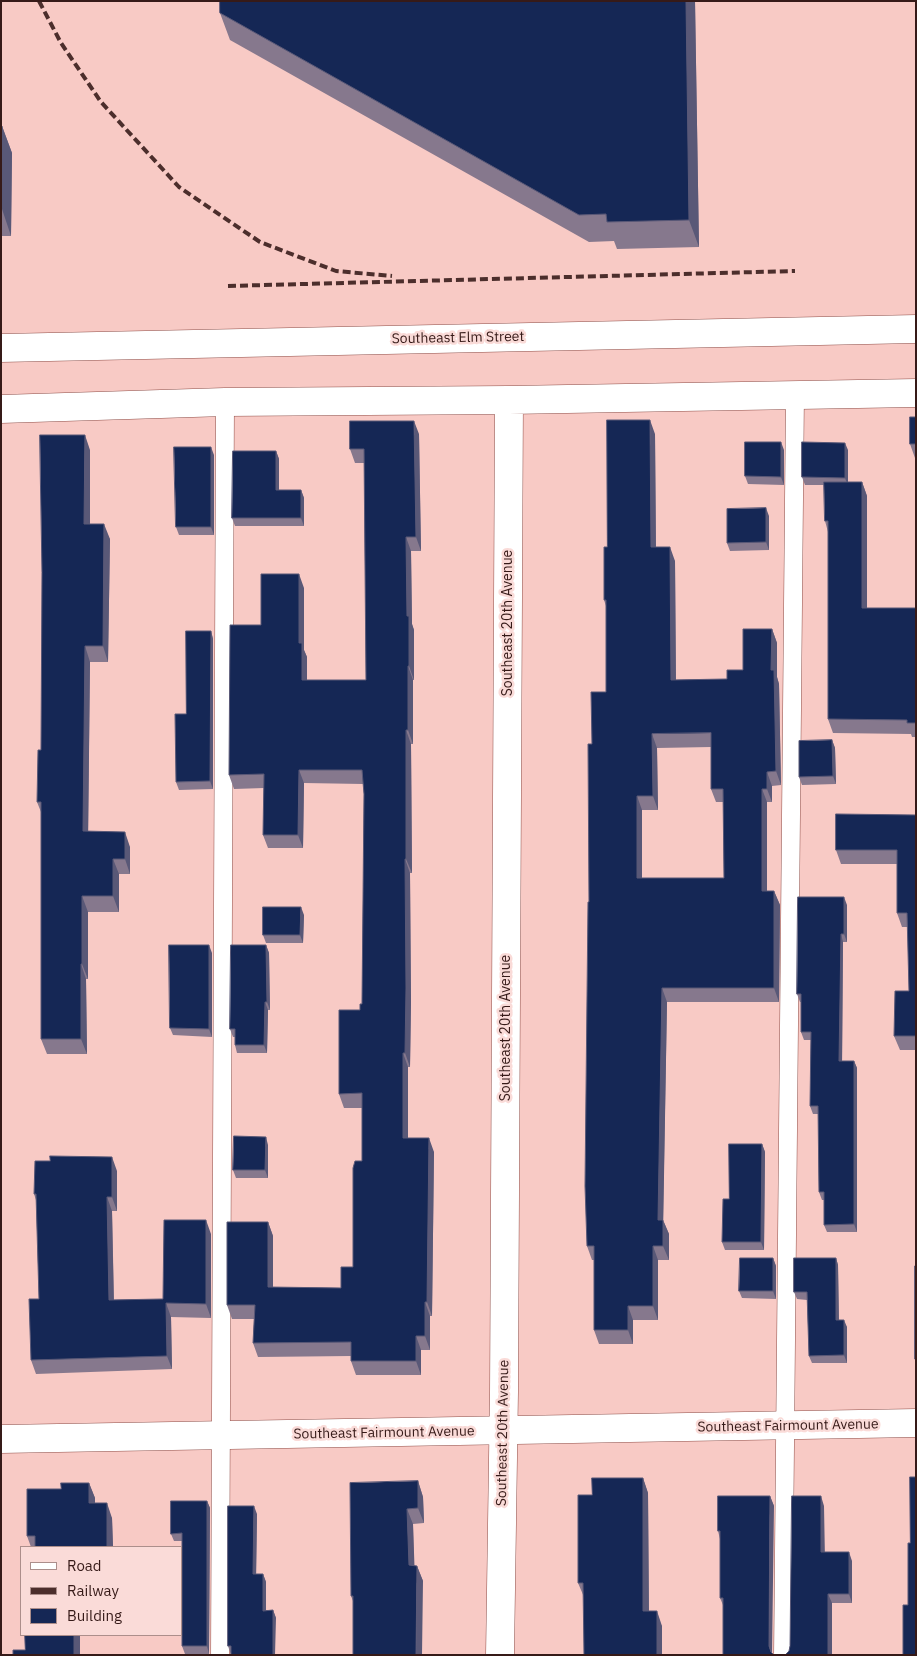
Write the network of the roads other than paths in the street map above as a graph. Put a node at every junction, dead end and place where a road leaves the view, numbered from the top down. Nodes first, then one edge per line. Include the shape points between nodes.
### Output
1 (916, 329) edge
2 (1, 348) edge
3 (916, 393) edge
4 (795, 394) junction
5 (509, 400) junction
6 (225, 402) junction
7 (1, 409) edge
8 (916, 1423) edge
9 (784, 1426) junction
10 (504, 1431) junction
11 (222, 1436) junction
12 (1, 1439) edge
13 (220, 1655) edge
14 (500, 1655) edge
15 (783, 1655) edge

1 - 2 street, Southeast Elm Street
3 - 4 street
4 - 5 street
4 - 9 lane
5 - 6 street
5 - 10 street, Southeast 20th Avenue
6 - 7 street
6 - 11 lane
8 - 9 street, Southeast Fairmount Avenue
9 - 10 street, Southeast Fairmount Avenue
9 - 15 lane
10 - 11 street, Southeast Fairmount Avenue
10 - 14 street, Southeast 20th Avenue
11 - 12 street, Southeast Fairmount Avenue
11 - 13 lane

